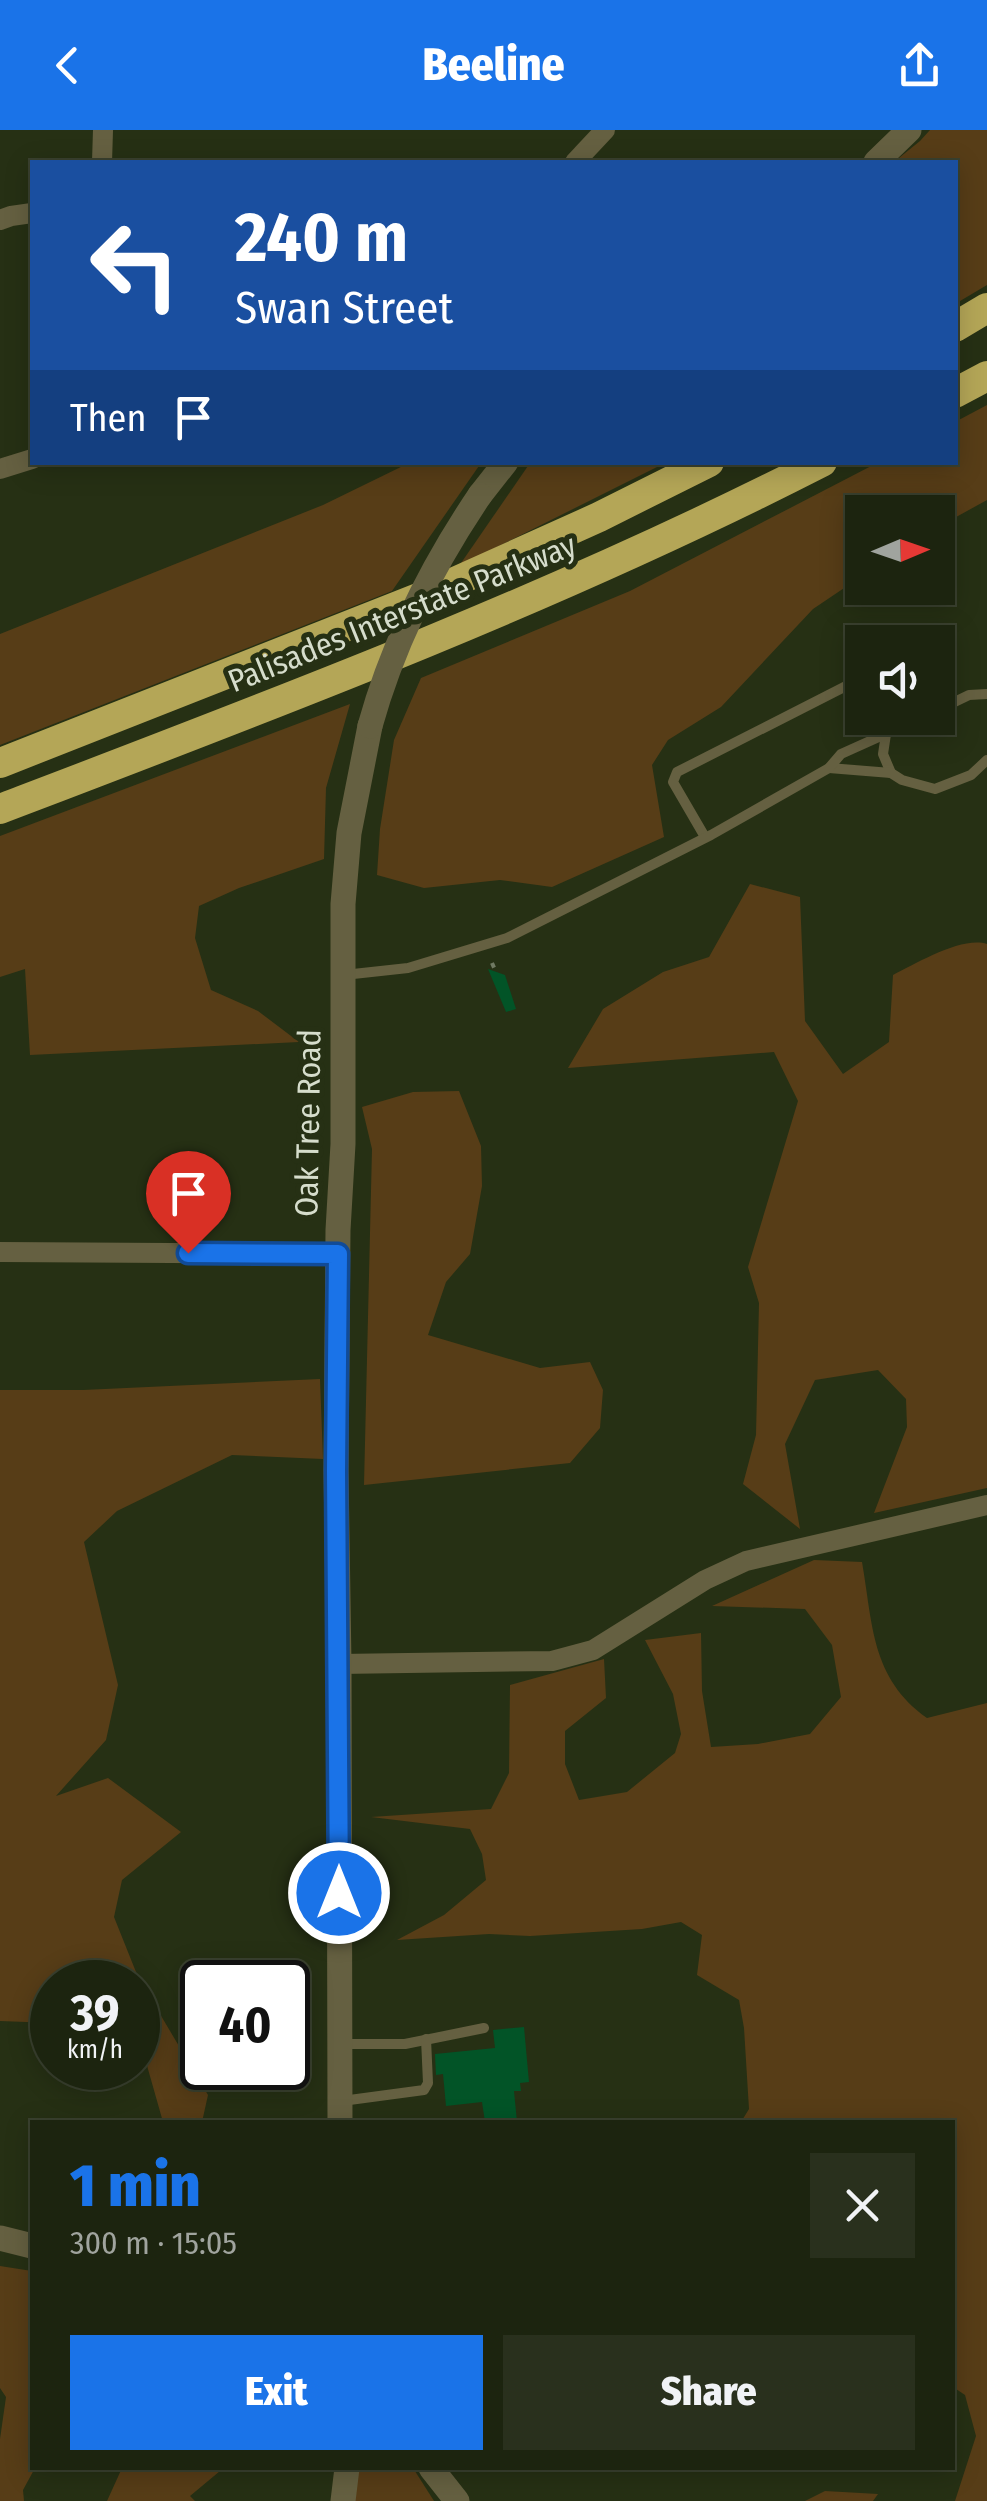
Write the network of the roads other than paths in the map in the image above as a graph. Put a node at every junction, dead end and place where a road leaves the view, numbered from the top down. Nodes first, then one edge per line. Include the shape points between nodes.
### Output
1 (104, 130) edge
2 (606, 130) edge
3 (909, 130) edge
4 (102, 160) edge
5 (577, 160) edge
6 (878, 160) edge
7 (30, 213) edge
8 (0, 220) edge
9 (987, 308) edge
10 (958, 325) edge
11 (987, 376) edge
12 (958, 391) edge
13 (30, 460) edge
14 (504, 465) edge
15 (703, 465) edge
16 (816, 465) edge
17 (0, 469) edge
18 (845, 687) edge
19 (987, 694) edge
20 (955, 702) edge
21 (884, 735) edge
22 (886, 735) edge
23 (987, 760) edge
24 (0, 763) edge
25 (829, 768) junction
26 (891, 773) junction
27 (0, 809) edge
28 (706, 838) junction
29 (342, 975) junction
30 (0, 1252) edge
31 (338, 1254) junction
32 (987, 1505) edge
33 (339, 1664) junction
34 (484, 2028) dead end
35 (426, 2039) junction
36 (340, 2044) junction
37 (340, 2112) edge
38 (0, 2238) edge
39 (30, 2246) edge
40 (347, 2470) edge
41 (433, 2470) edge
42 (344, 2501) edge
43 (457, 2501) edge

1 - 4 street
2 - 5 street
3 - 6 street
7 - 8 street
9 - 10 highway
11 - 12 highway
13 - 17 street
14 - 29 street, Oak Tree Road, bridge via 418,600 370,726 346,853
15 - 24 highway, Palisades Interstate Parkway via 426,595
16 - 27 highway, Palisades Interstate Parkway via 462,629
18 - 28 lane via 677,772 673,782
19 - 20 lane
21 - 25 lane via 842,754
22 - 26 lane via 882,754
23 - 26 lane via 971,776 935,789
25 - 26 lane
25 - 28 lane
28 - 29 lane via 507,938 408,968
29 - 31 street, Oak Tree Road
30 - 31 street
31 - 33 street, Oak Tree Road
32 - 33 street via 746,1561 593,1650 552,1661
33 - 36 street, Oak Tree Road
34 - 35 lane
35 - 36 lane
35 - 37 lane via 424,2090
36 - 37 street, Oak Tree Road
38 - 39 street
40 - 42 street
41 - 43 street

